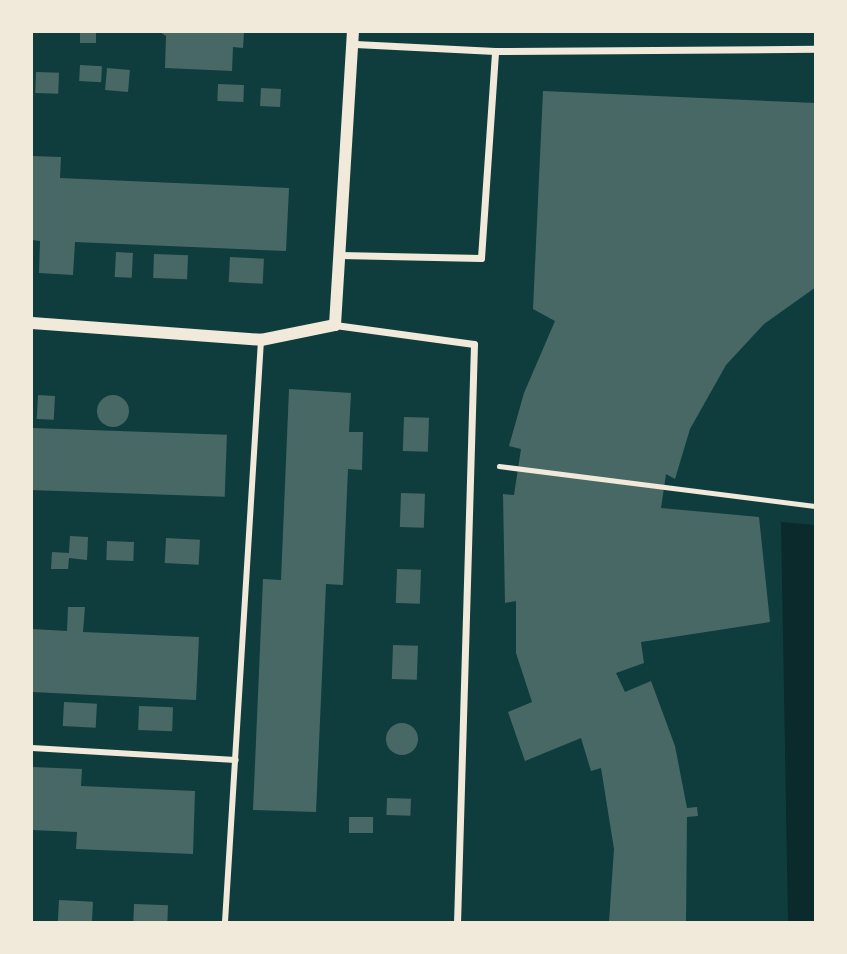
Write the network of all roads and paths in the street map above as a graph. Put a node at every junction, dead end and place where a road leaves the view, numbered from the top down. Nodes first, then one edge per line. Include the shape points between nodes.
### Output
1 (354, 38) edge
2 (816, 49) edge
3 (495, 51) junction
4 (340, 255) junction
5 (32, 323) edge
6 (335, 325) junction
7 (261, 340) junction
8 (470, 461) junction
9 (816, 506) edge
10 (32, 748) edge
11 (236, 760) junction
12 (225, 922) edge
13 (457, 922) edge

1 - 3 street
1 - 4 street
2 - 3 street
3 - 4 street via 481,258
4 - 6 street
5 - 7 street
6 - 7 street
6 - 8 street via 474,344
7 - 11 street
8 - 9 path
8 - 13 street
10 - 11 street
11 - 12 street

